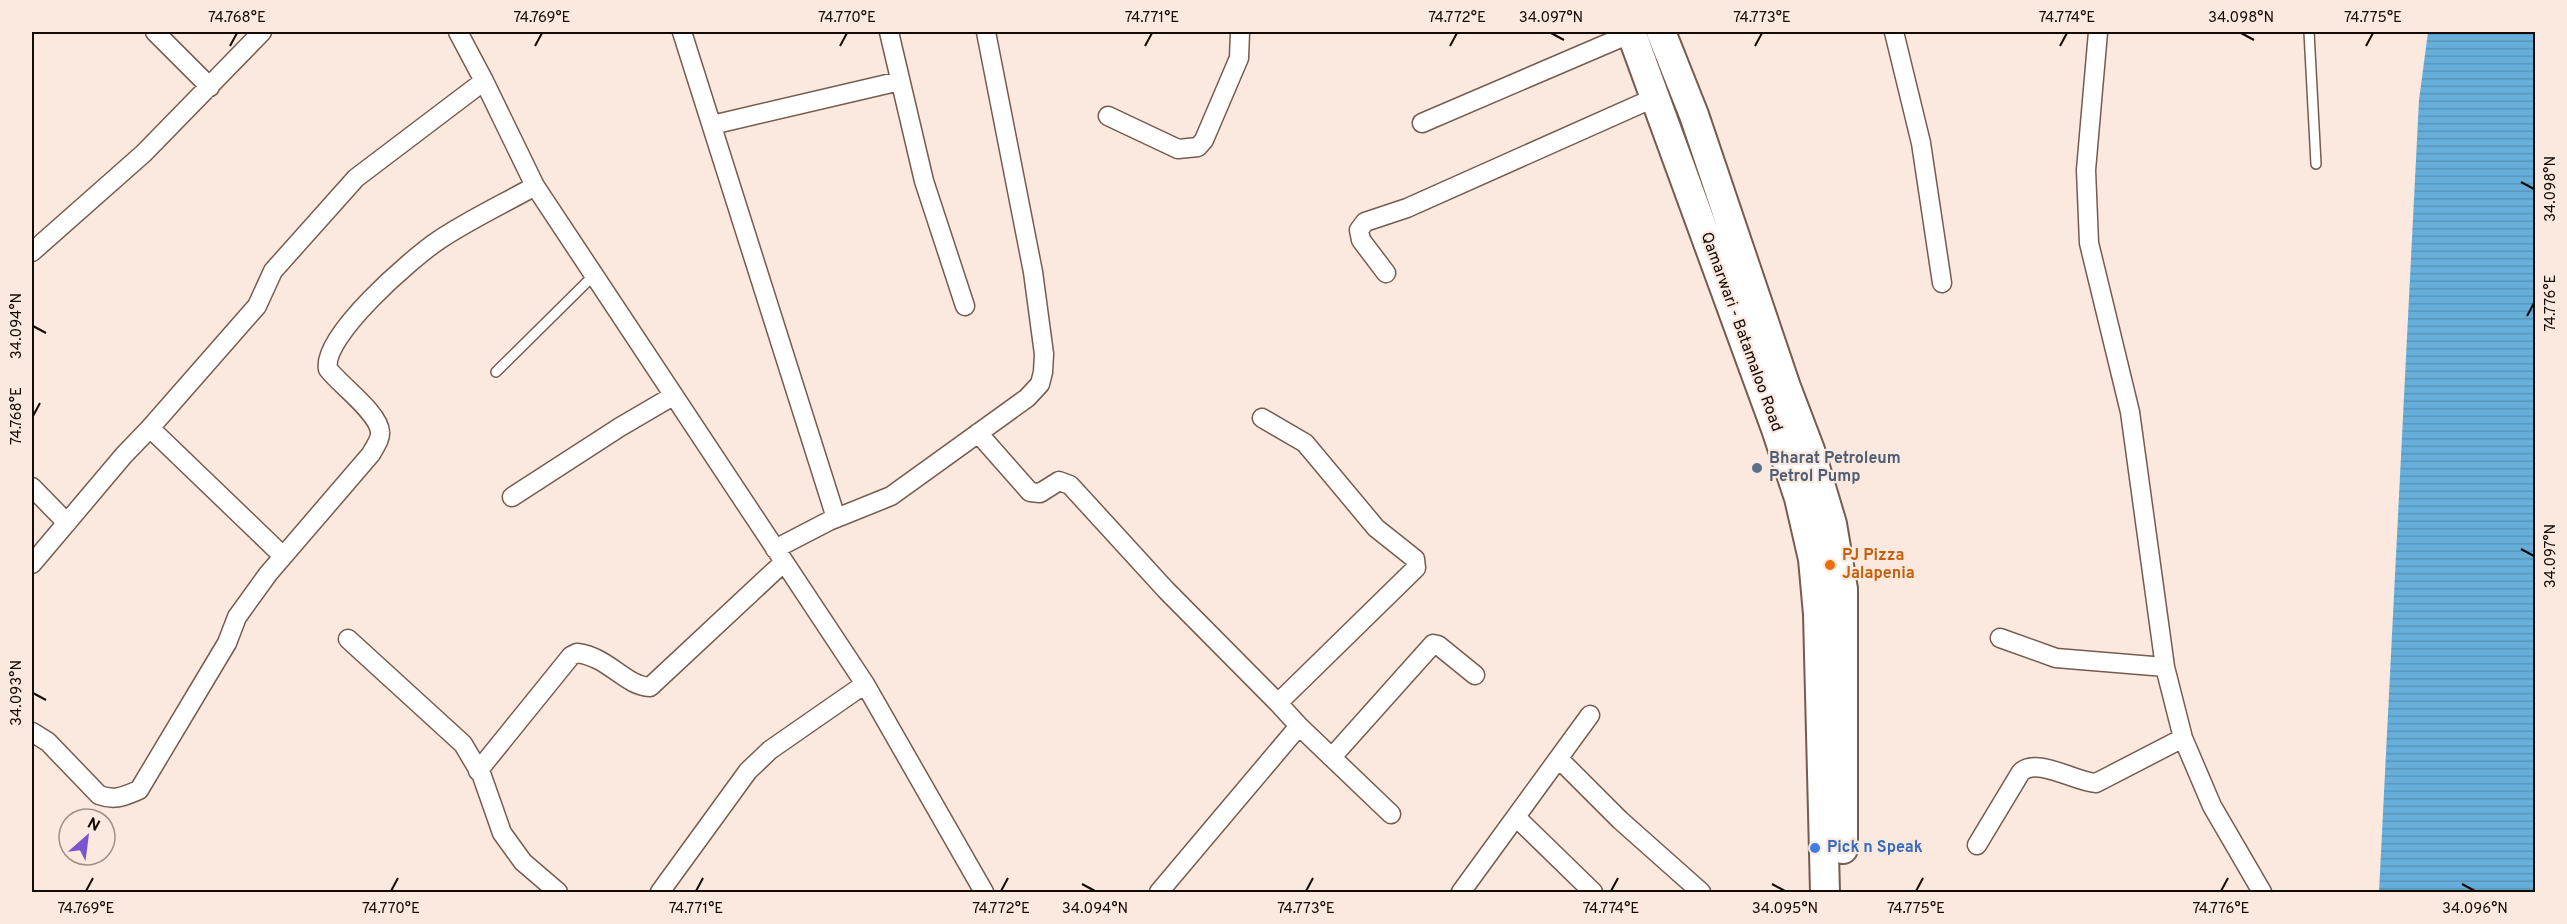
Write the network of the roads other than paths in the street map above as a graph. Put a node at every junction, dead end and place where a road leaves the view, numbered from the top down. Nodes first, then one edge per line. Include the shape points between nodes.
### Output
1 (155, 32) edge
2 (262, 32) edge
3 (458, 32) edge
4 (682, 32) edge
5 (889, 32) edge
6 (986, 32) edge
7 (1239, 32) edge
8 (1631, 32) edge
9 (1661, 32) edge
10 (1894, 32) edge
11 (2098, 32) edge
12 (2309, 32) edge
13 (484, 81) junction
14 (900, 81) junction
15 (210, 87) junction
16 (1656, 97) junction
17 (1108, 116) dead end
18 (1422, 123) dead end
19 (712, 125) junction
20 (2316, 164) dead end
21 (535, 186) junction
22 (32, 252) edge
23 (1386, 273) dead end
24 (594, 275) junction
25 (1942, 283) dead end
26 (965, 306) dead end
27 (496, 372) dead end
28 (673, 396) junction
29 (1262, 418) dead end
30 (150, 428) junction
31 (978, 434) junction
32 (32, 487) edge
33 (512, 497) dead end
34 (836, 518) junction
35 (66, 523) junction
36 (779, 555) junction
37 (283, 556) junction
38 (32, 564) edge
39 (2000, 638) dead end
40 (348, 639) dead end
41 (2165, 667) junction
42 (1475, 675) dead end
43 (865, 684) junction
44 (1278, 703) junction
45 (1590, 715) dead end
46 (1299, 726) junction
47 (32, 732) edge
48 (2183, 738) junction
49 (1332, 757) junction
50 (1559, 759) junction
51 (478, 771) junction
52 (1391, 814) dead end
53 (1516, 817) junction
54 (1977, 845) dead end
55 (558, 892) edge
56 (660, 892) edge
57 (984, 892) edge
58 (1159, 892) edge
59 (1461, 892) edge
60 (1593, 892) edge
61 (1701, 892) edge
62 (1825, 892) edge
63 (1843, 892) edge
64 (2262, 892) edge

1 - 15 street
2 - 15 street
3 - 13 street
4 - 19 street
5 - 14 street
6 - 31 street via 1033,272 1044,354 1040,384
7 - 17 street via 1239,58 1198,147 1178,149
8 - 16 main road, Qamarwari - Batamaloo Road
8 - 18 street
9 - 63 main road, Qamarwari - Batamaloo Road via 1694,115 1832,524 1843,589
10 - 25 street via 1921,143
11 - 41 street via 2086,170 2089,243 2130,412
12 - 20 lane
13 - 21 street
13 - 30 street via 356,178 273,271 257,306
14 - 19 street
14 - 26 street via 924,181
15 - 22 street via 144,153
16 - 23 street via 1407,208 1365,222 1359,230 1361,240
16 - 62 main road, Qamarwari - Batamaloo Road via 1776,429 1799,498 1813,559 1818,614
19 - 34 street
21 - 24 street
21 - 37 street via 437,241 343,329 327,362 328,369 374,418 380,436 371,454
24 - 27 lane
24 - 28 street
28 - 33 street
28 - 36 street
29 - 44 street via 1305,443 1376,528 1417,563 1411,575
30 - 35 street
30 - 37 street
31 - 34 street via 891,496
31 - 44 street via 1030,492 1040,493 1059,482 1070,485 1166,590
32 - 35 street
34 - 36 street
35 - 38 street
36 - 43 street
36 - 51 street via 650,687 633,683 602,659 577,653 572,656
37 - 47 street via 237,617 227,643 139,790 119,798 99,795 48,742
39 - 41 street via 2056,658
40 - 51 street via 463,744
41 - 48 street
42 - 49 street via 1433,644
43 - 56 street via 770,750 748,771
43 - 57 street
44 - 46 street
45 - 50 street
46 - 49 street
46 - 58 street
48 - 54 street via 2096,783 2042,768 2024,769
48 - 64 street via 2212,806
49 - 52 street
50 - 53 street
50 - 61 street
51 - 55 street via 502,834 523,862
53 - 59 street
53 - 60 street

